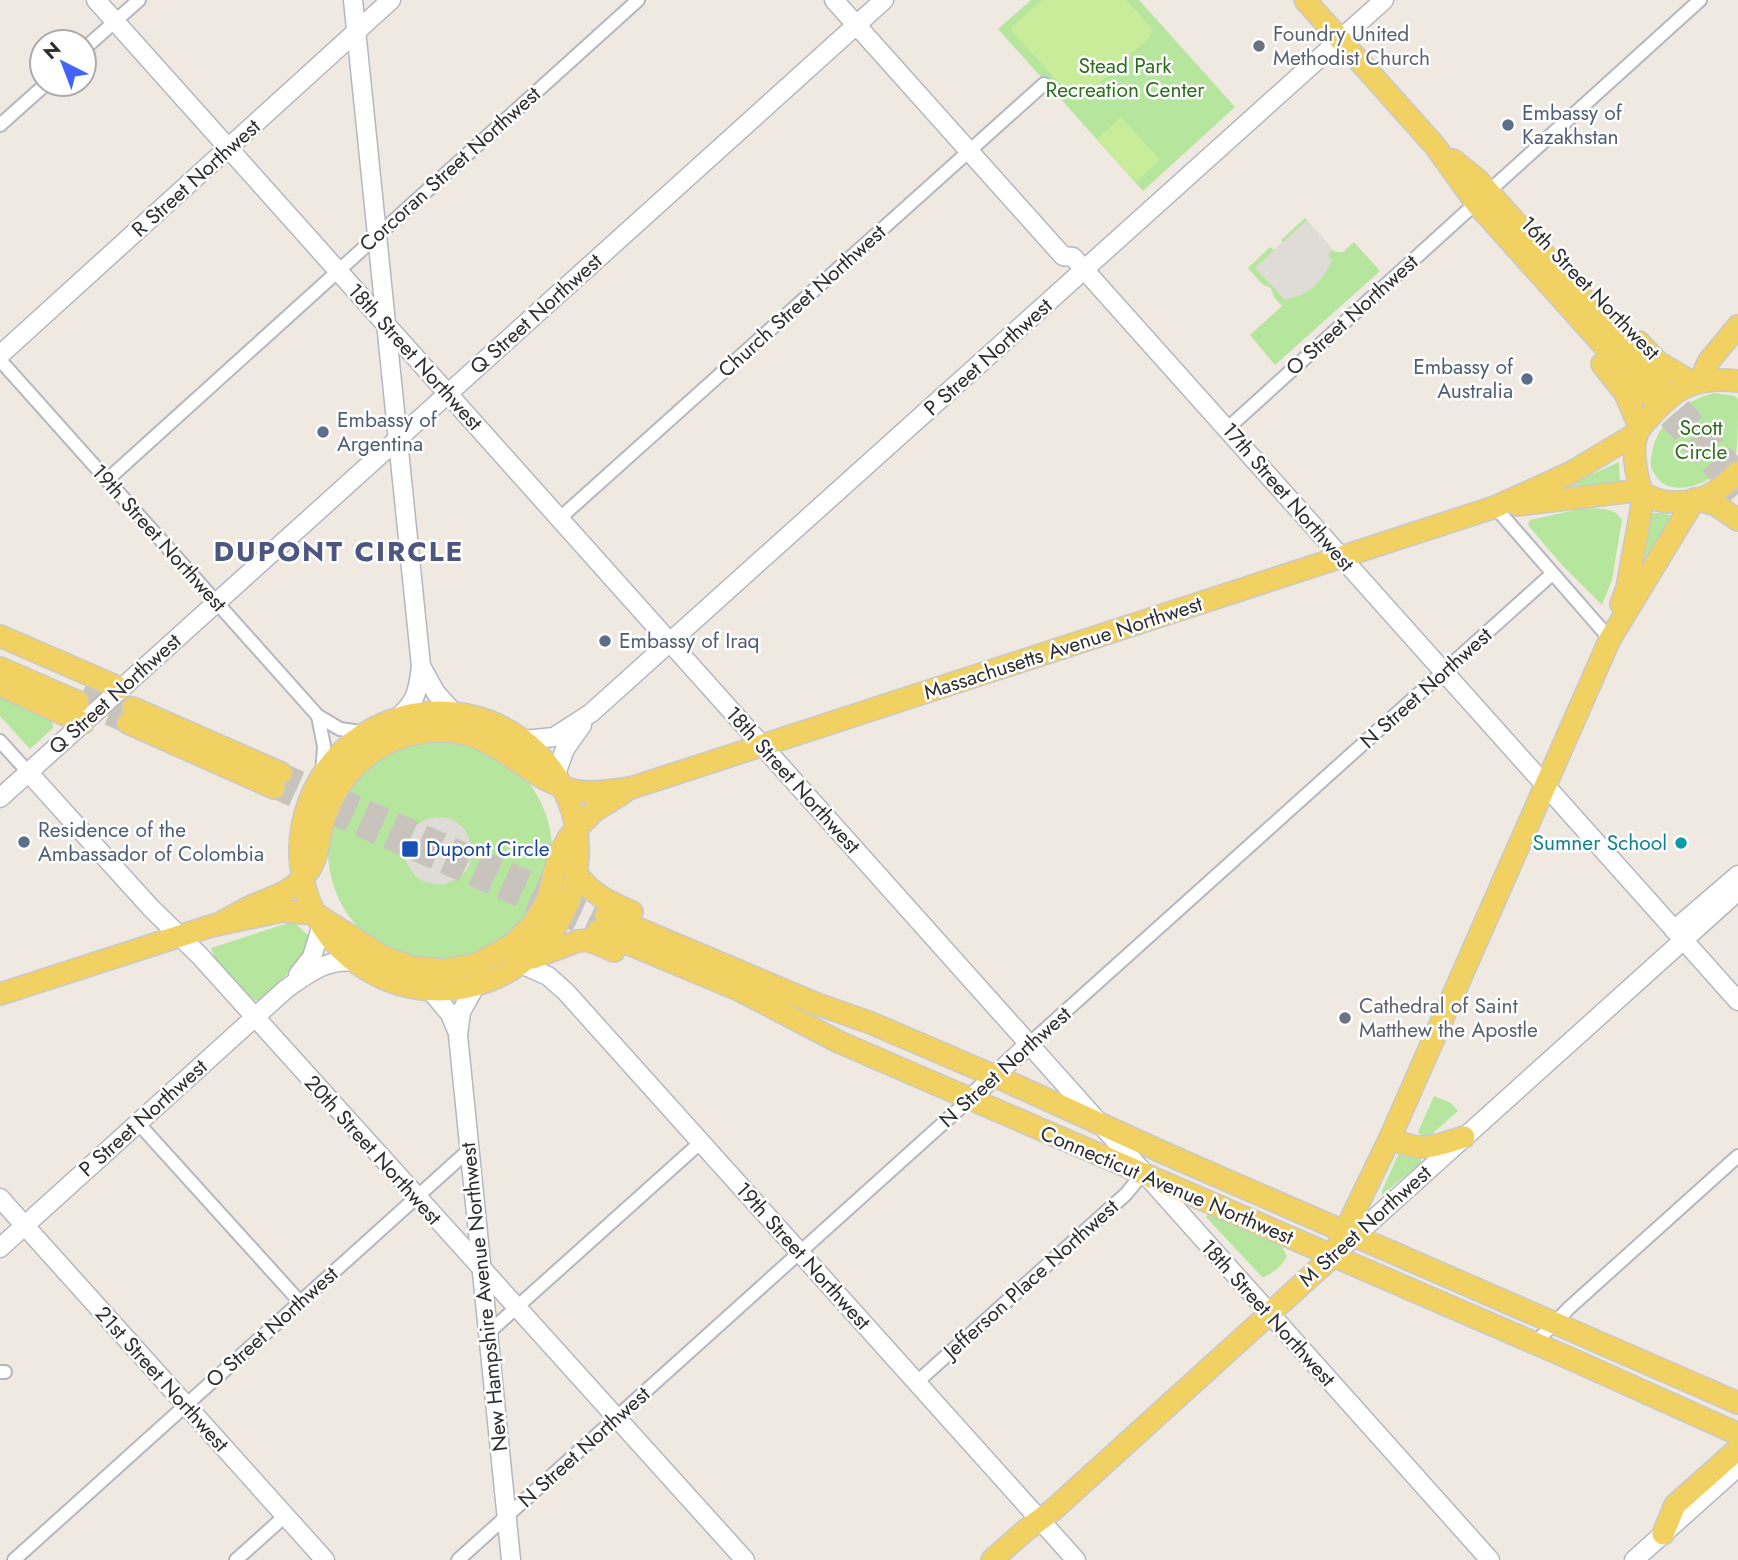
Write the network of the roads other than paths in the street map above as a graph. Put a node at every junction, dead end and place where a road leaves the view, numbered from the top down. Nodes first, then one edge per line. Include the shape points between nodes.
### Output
1 (96, 0) edge
2 (139, 0) edge
3 (353, 0) edge
4 (391, 0) edge
5 (638, 0) edge
6 (834, 0) edge
7 (884, 0) edge
8 (1305, 0) edge
9 (1384, 0) edge
10 (1700, 0) edge
11 (115, 22) junction
12 (857, 26) junction
13 (356, 32) junction
14 (98, 37) edge
15 (1340, 39) junction
16 (1044, 85) dead end
17 (30, 98) edge
18 (0, 125) edge
19 (228, 148) junction
20 (969, 151) junction
21 (1482, 197) junction
22 (377, 236) junction
23 (1084, 270) junction
24 (338, 271) junction
25 (385, 323) junction
26 (1738, 326) edge
27 (0, 358) edge
28 (1738, 381) edge
29 (1696, 382) junction
30 (1654, 390) tunnel mouth
31 (448, 393) junction
32 (1228, 428) junction
33 (1639, 430) junction
34 (397, 440) junction
35 (1738, 472) edge
36 (107, 480) junction
37 (1643, 492) junction
38 (1696, 499) junction
39 (1495, 508) junction
40 (560, 518) junction
41 (1738, 520) edge
42 (1342, 557) junction
43 (1552, 574) junction
44 (217, 602) junction
45 (0, 636) edge
46 (1610, 639) junction
47 (670, 642) junction
48 (0, 650) edge
49 (421, 666) junction
50 (0, 668) edge
51 (1444, 672) junction
52 (0, 685) edge
53 (120, 688) junction
54 (82, 704) junction
55 (591, 713) junction
56 (455, 714) junction
57 (130, 715) tunnel mouth
58 (318, 716) junction
59 (395, 720) junction
60 (367, 733) junction
61 (523, 740) junction
62 (0, 741) edge
63 (762, 746) junction
64 (28, 772) junction
65 (322, 776) junction
66 (277, 781) tunnel mouth
67 (560, 781) junction
68 (1546, 786) junction
69 (631, 788) junction
70 (0, 798) edge
71 (577, 829) junction
72 (576, 873) junction
73 (1738, 875) edge
74 (303, 878) junction
75 (1738, 891) edge
76 (319, 920) junction
77 (216, 925) junction
78 (1679, 935) junction
79 (179, 936) junction
80 (356, 962) junction
81 (526, 962) junction
82 (476, 985) junction
83 (286, 989) junction
84 (430, 990) junction
85 (0, 994) edge
86 (1738, 1000) edge
87 (254, 1017) junction
88 (872, 1023) junction
89 (458, 1035) junction
90 (839, 1042) junction
91 (1028, 1044) junction
92 (993, 1076) junction
93 (970, 1099) junction
94 (138, 1123) junction
95 (1099, 1123) junction
96 (1464, 1137) junction
97 (1390, 1138) junction
98 (701, 1142) junction
99 (469, 1150) junction
100 (1738, 1156) edge
101 (1143, 1173) junction
102 (416, 1197) junction
103 (0, 1198) edge
104 (24, 1226) junction
105 (1350, 1234) junction
106 (0, 1248) edge
107 (800, 1252) junction
108 (1333, 1256) junction
109 (483, 1270) junction
110 (300, 1302) junction
111 (517, 1307) junction
112 (1269, 1313) junction
113 (1554, 1323) junction
114 (488, 1333) junction
115 (1534, 1344) junction
116 (916, 1382) junction
117 (1738, 1403) edge
118 (186, 1405) junction
119 (617, 1417) junction
120 (1738, 1434) edge
121 (1738, 1449) edge
122 (1738, 1467) edge
123 (285, 1516) junction
124 (506, 1516) junction
125 (1040, 1519) junction
126 (1663, 1534) junction
127 (14, 1560) edge
128 (236, 1560) edge
129 (325, 1560) edge
130 (458, 1560) edge
131 (511, 1560) edge
132 (745, 1560) edge
133 (992, 1560) edge
134 (1076, 1560) edge
135 (1490, 1560) edge
136 (1634, 1560) edge

1 - 11 main road, 18th Street Northwest
2 - 11 street
3 - 13 main road
4 - 13 main road, R Street Northwest
5 - 22 street, Corcoran Street Northwest
6 - 12 main road, 17th Street Northwest
7 - 12 main road, Q Street Northwest
8 - 15 main road, 16th Street Northwest
9 - 15 main road, P Street Northwest
10 - 21 street, O Street Northwest
11 - 14 street
11 - 19 main road, 18th Street Northwest
12 - 20 main road, 17th Street Northwest
12 - 31 main road, Q Street Northwest
13 - 19 main road, R Street Northwest
13 - 22 main road
15 - 21 main road, 16th Street Northwest
15 - 23 main road, P Street Northwest
16 - 20 street, Church Street Northwest
17 - 18 street
19 - 24 main road, 18th Street Northwest
19 - 27 main road, R Street Northwest
20 - 23 main road, 17th Street Northwest via 1063,256 1073,257
20 - 40 street, Church Street Northwest
21 - 29 main road, 16th Street Northwest via 1533,223 1653,357
21 - 30 main road, 16th Street Northwest
21 - 32 street, O Street Northwest
21 - 33 main road, 16th Street Northwest via 1502,251 1621,386
22 - 24 street, Corcoran Street Northwest
22 - 25 main road
23 - 32 main road, 17th Street Northwest
23 - 47 main road, P Street Northwest
24 - 25 main road, 18th Street Northwest
24 - 36 street, Corcoran Street Northwest
25 - 31 main road, 18th Street Northwest
25 - 34 main road
26 - 29 main road
27 - 36 street, 19th Street Northwest
28 - 29 main road
29 - 33 main road, Massachusetts Avenue Northwest via 1681,388
31 - 34 main road, Q Street Northwest
31 - 40 main road, 18th Street Northwest
32 - 42 main road, 17th Street Northwest
33 - 37 main road via 1635,457
33 - 39 main road, Massachusetts Avenue Northwest via 1572,472
34 - 44 main road, Q Street Northwest
34 - 49 main road
35 - 38 main road via 1715,492
36 - 44 street, 19th Street Northwest
37 - 38 main road via 1658,500
37 - 39 main road, Massachusetts Avenue Northwest
37 - 46 main road via 1627,588
38 - 41 main road via 1716,505
38 - 46 main road
39 - 42 main road, Massachusetts Avenue Northwest
39 - 43 street
40 - 47 main road, 18th Street Northwest
42 - 51 main road, 17th Street Northwest
42 - 63 main road, Massachusetts Avenue Northwest
43 - 46 street
43 - 51 street, N Street Northwest
44 - 53 main road, Q Street Northwest
44 - 58 street, 19th Street Northwest
45 - 53 main road
46 - 68 main road, M Street Northwest
47 - 55 main road, P Street Northwest
47 - 63 main road, 18th Street Northwest
48 - 54 main road
49 - 56 main road via 436,694
49 - 59 main road via 413,703
50 - 54 main road
51 - 68 main road, 17th Street Northwest
51 - 91 street, N Street Northwest
52 - 54 main road
53 - 54 main road, Q Street Northwest
54 - 64 main road, Q Street Northwest
55 - 61 main road, P Street Northwest via 554,737
55 - 67 main road, P Street Northwest via 565,749
56 - 59 main road via 426,713
56 - 61 main road via 492,722
57 - 66 main road
58 - 60 street, 19th Street Northwest via 340,729
58 - 65 street via 324,746
59 - 60 main road
60 - 65 main road via 344,750
61 - 67 main road
62 - 64 street, 20th Street Northwest
63 - 69 main road, Massachusetts Avenue Northwest
63 - 91 main road, 18th Street Northwest
64 - 70 main road, Q Street Northwest
64 - 79 main road, 20th Street Northwest
65 - 74 main road via 303,822
67 - 69 main road, Massachusetts Avenue Northwest via 588,792
67 - 71 main road
67 - 74 main road, Massachusetts Avenue Northwest via 534,773 477,736 437,731 393,739 359,761 337,790 323,821 314,861
68 - 78 main road, 17th Street Northwest
68 - 97 main road, M Street Northwest
69 - 71 main road, Massachusetts Avenue Northwest via 604,804
71 - 72 main road
71 - 76 main road, Massachusetts Avenue Northwest via 559,854 552,888 534,923 512,945 476,964 425,970 397,962
72 - 81 main road via 567,906 552,933
72 - 88 main road via 604,900 821,994
73 - 78 main road
74 - 76 main road
74 - 77 main road via 289,891
75 - 78 main road, M Street Northwest
76 - 77 main road via 282,911
76 - 80 main road via 339,948
76 - 83 main road, P Street Northwest via 313,957
77 - 79 main road
78 - 86 main road, 17th Street Northwest
78 - 96 main road, M Street Northwest
79 - 85 main road
79 - 87 main road, 20th Street Northwest
80 - 83 main road, P Street Northwest via 322,965
80 - 84 main road via 387,979
81 - 82 main road
81 - 90 main road via 589,940 787,1027
81 - 98 main road, 19th Street Northwest via 558,984
82 - 84 main road
82 - 89 main road, New Hampshire Avenue Northwest via 461,1012
83 - 87 main road, P Street Northwest
84 - 89 main road, New Hampshire Avenue Northwest via 450,1014
87 - 94 main road, P Street Northwest
87 - 102 main road, 20th Street Northwest
88 - 90 main road, Connecticut Avenue Northwest via 602,923
88 - 92 main road, Connecticut Avenue Northwest
89 - 99 main road, New Hampshire Avenue Northwest
90 - 93 main road, Connecticut Avenue Northwest
91 - 92 main road, N Street Northwest
91 - 95 main road, 18th Street Northwest
92 - 93 main road, N Street Northwest
92 - 95 main road, Connecticut Avenue Northwest
93 - 101 main road, Connecticut Avenue Northwest
93 - 107 street, N Street Northwest
94 - 104 main road, P Street Northwest
94 - 110 street
95 - 101 main road, 18th Street Northwest
95 - 105 main road, Connecticut Avenue Northwest
96 - 97 main road via 1424,1148
96 - 105 main road, M Street Northwest
97 - 105 main road, M Street Northwest
98 - 107 main road, 19th Street Northwest
98 - 111 street
99 - 102 street, O Street Northwest
99 - 109 main road, New Hampshire Avenue Northwest
100 - 113 street
101 - 108 main road, Connecticut Avenue Northwest
101 - 112 main road, 18th Street Northwest
101 - 116 street, Jefferson Place Northwest via 1126,1194
102 - 109 main road, 20th Street Northwest
102 - 110 street, O Street Northwest
103 - 104 main road, 21st Street Northwest
104 - 106 main road, P Street Northwest
104 - 118 main road, 21st Street Northwest
105 - 108 main road, M Street Northwest
105 - 113 main road, Connecticut Avenue Northwest
107 - 116 main road, 19th Street Northwest
107 - 119 street, N Street Northwest
108 - 112 main road, M Street Northwest
108 - 115 main road, Connecticut Avenue Northwest
109 - 111 main road, 20th Street Northwest
109 - 114 main road, New Hampshire Avenue Northwest
110 - 118 street, O Street Northwest
111 - 114 street
111 - 119 main road, 20th Street Northwest
112 - 125 main road, M Street Northwest
112 - 135 main road, 18th Street Northwest
113 - 115 street
113 - 117 main road, Connecticut Avenue Northwest
114 - 124 main road, New Hampshire Avenue Northwest
115 - 120 main road, Connecticut Avenue Northwest
116 - 125 main road, 19th Street Northwest
118 - 123 main road, 21st Street Northwest
118 - 127 street, O Street Northwest
119 - 124 street, N Street Northwest
119 - 132 main road, 20th Street Northwest
121 - 126 main road via 1675,1505
122 - 126 main road
123 - 128 street
123 - 129 main road, 21st Street Northwest
124 - 130 street, N Street Northwest
124 - 131 main road, New Hampshire Avenue Northwest
125 - 133 main road, M Street Northwest
125 - 134 main road, 19th Street Northwest
126 - 136 main road

